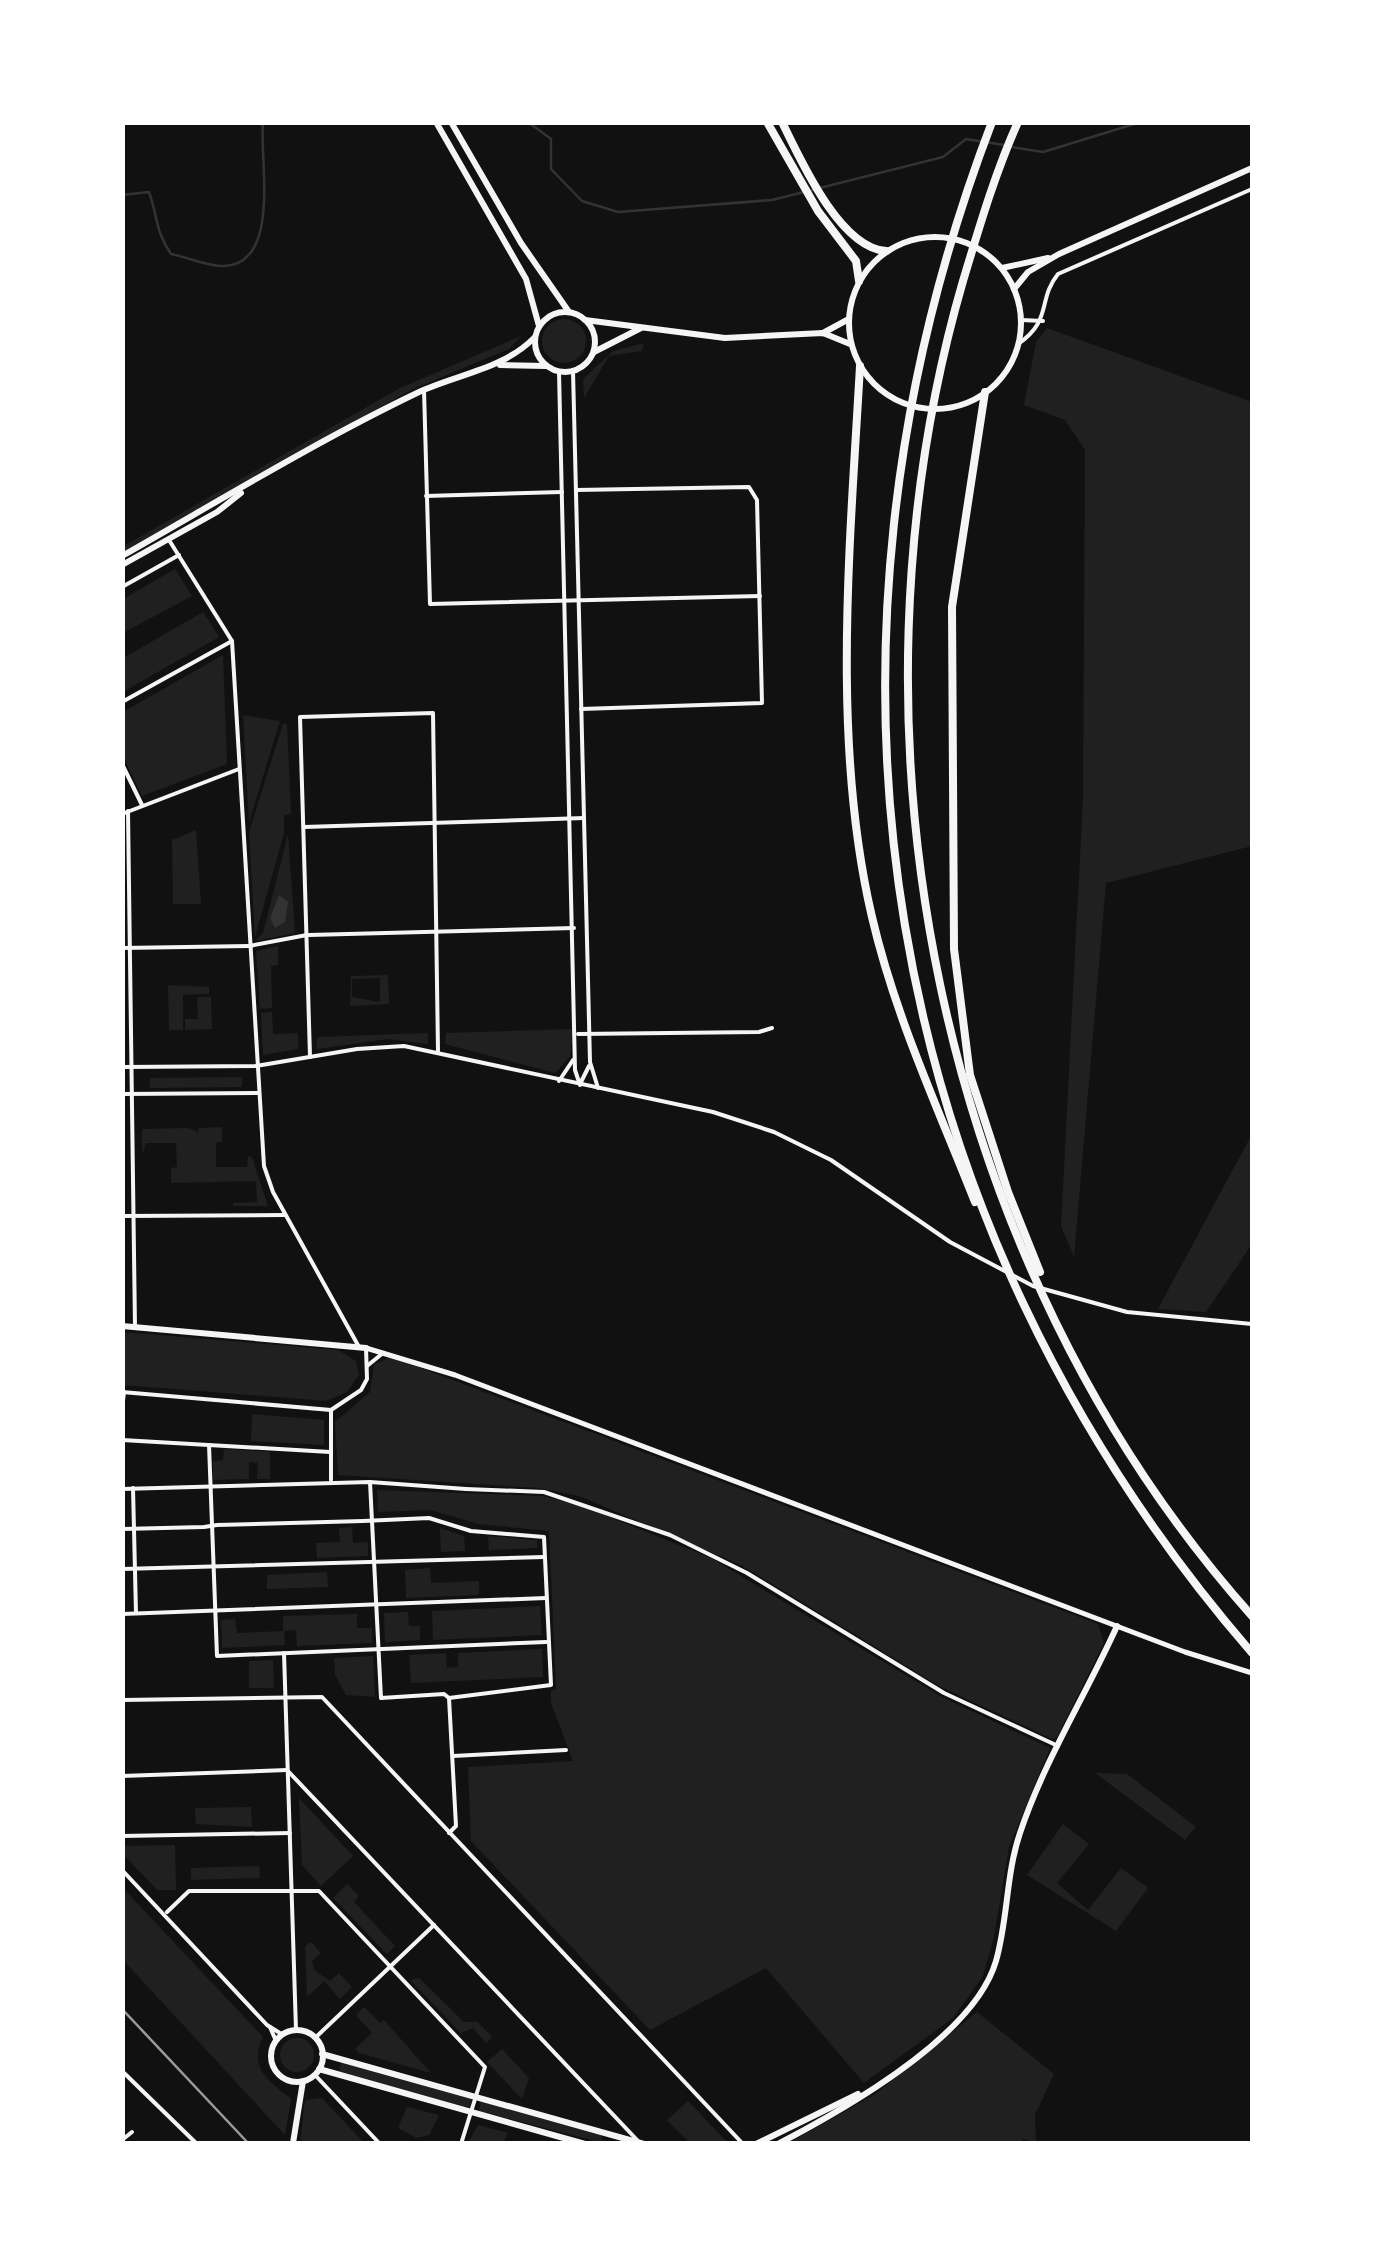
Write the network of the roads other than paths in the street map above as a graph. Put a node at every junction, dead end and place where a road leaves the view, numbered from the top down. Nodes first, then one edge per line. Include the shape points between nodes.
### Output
1 (451, 122) edge
2 (767, 122) edge
3 (782, 122) edge
4 (992, 122) edge
5 (1018, 122) edge
6 (438, 126) edge
7 (1252, 168) edge
8 (1252, 189) edge
9 (886, 251) junction
10 (1059, 254) junction
11 (1001, 268) junction
12 (860, 281) junction
13 (1014, 289) junction
14 (569, 312) junction
15 (848, 319) junction
16 (585, 320) junction
17 (1021, 320) junction
18 (1043, 321) junction
19 (539, 326) junction
20 (642, 328) junction
21 (823, 334) junction
22 (534, 338) junction
23 (851, 344) junction
24 (1018, 344) junction
25 (593, 353) junction
26 (494, 366) junction
27 (546, 366) junction
28 (860, 366) junction
29 (573, 371) junction
30 (560, 372) junction
31 (424, 390) junction
32 (985, 392) junction
33 (250, 486) junction
34 (576, 490) junction
35 (562, 492) junction
36 (426, 496) junction
37 (211, 506) junction
38 (169, 540) junction
39 (178, 555) junction
40 (123, 556) edge
41 (122, 564) edge
42 (122, 587) edge
43 (760, 596) junction
44 (578, 599) junction
45 (564, 600) junction
46 (232, 640) junction
47 (122, 702) edge
48 (581, 709) junction
49 (122, 764) edge
50 (239, 769) junction
51 (142, 806) junction
52 (126, 813) edge
53 (571, 818) junction
54 (584, 818) junction
55 (434, 823) junction
56 (304, 827) junction
57 (574, 928) junction
58 (438, 932) junction
59 (307, 935) junction
60 (249, 946) junction
61 (122, 948) edge
62 (130, 948) junction
63 (772, 1028) dead end
64 (577, 1033) junction
65 (590, 1035) junction
66 (438, 1051) junction
67 (574, 1056) junction
68 (310, 1057) junction
69 (590, 1062) junction
70 (256, 1066) junction
71 (132, 1067) junction
72 (122, 1068) edge
73 (559, 1081) junction
74 (580, 1085) junction
75 (598, 1088) junction
76 (259, 1092) junction
77 (122, 1094) edge
78 (132, 1094) junction
79 (285, 1215) junction
80 (122, 1216) edge
81 (134, 1216) junction
82 (1019, 1296) junction
83 (1252, 1324) edge
84 (122, 1326) edge
85 (136, 1327) junction
86 (1068, 1341) junction
87 (362, 1347) junction
88 (384, 1352) junction
89 (367, 1366) junction
90 (123, 1392) edge
91 (122, 1409) edge
92 (331, 1410) junction
93 (122, 1440) edge
94 (209, 1445) junction
95 (330, 1452) junction
96 (331, 1482) junction
97 (370, 1482) junction
98 (208, 1485) junction
99 (133, 1488) junction
100 (122, 1489) edge
101 (373, 1520) junction
102 (210, 1526) junction
103 (122, 1529) edge
104 (134, 1529) junction
105 (544, 1557) junction
106 (375, 1562) junction
107 (212, 1568) junction
108 (122, 1569) edge
109 (135, 1569) junction
110 (546, 1598) junction
111 (377, 1606) junction
112 (215, 1612) junction
113 (122, 1614) edge
114 (136, 1614) junction
115 (1252, 1616) edge
116 (1117, 1626) junction
117 (548, 1642) junction
118 (378, 1649) junction
119 (284, 1653) junction
120 (1252, 1653) edge
121 (1252, 1674) edge
122 (285, 1695) junction
123 (449, 1698) junction
124 (122, 1700) edge
125 (1058, 1746) junction
126 (566, 1750) dead end
127 (453, 1756) junction
128 (288, 1770) junction
129 (122, 1776) edge
130 (290, 1833) junction
131 (450, 1833) junction
132 (122, 1836) edge
133 (122, 1870) edge
134 (292, 1894) junction
135 (167, 1912) dead end
136 (434, 1925) junction
137 (388, 1969) junction
138 (296, 2030) junction
139 (279, 2038) junction
140 (316, 2038) junction
141 (322, 2054) junction
142 (122, 2071) edge
143 (317, 2072) junction
144 (298, 2081) junction
145 (868, 2090) junction
146 (477, 2097) junction
147 (474, 2113) junction
148 (617, 2120) junction
149 (132, 2132) dead end
150 (608, 2134) junction
151 (552, 2139) edge
152 (122, 2140) edge
153 (292, 2143) edge
154 (640, 2143) edge
155 (196, 2144) edge
156 (380, 2144) edge
157 (461, 2144) edge
158 (585, 2144) edge
159 (742, 2144) edge
160 (756, 2144) edge
161 (778, 2144) edge

1 - 14 main road
2 - 12 highway via 856,261
3 - 9 highway via 855,239
4 - 82 highway via 945,258 903,436 884,621 887,766 901,898 934,1062
5 - 86 highway via 968,266 927,442 908,621 912,776 924,893 974,1114 1015,1227
6 - 19 main road via 526,278
7 - 10 main road
8 - 18 street via 1071,266 1052,282
9 - 11 main road via 943,237 967,243
9 - 12 main road
10 - 11 main road
10 - 13 main road
11 - 13 main road
12 - 15 main road
13 - 17 main road
14 - 16 main road
14 - 19 main road via 552,314
15 - 21 main road
15 - 23 main road
16 - 20 main road
16 - 25 main road via 594,335
17 - 18 street
17 - 24 main road
18 - 24 street
19 - 22 main road
20 - 21 main road via 726,338
20 - 25 main road
21 - 23 main road
22 - 26 main road
22 - 27 main road
23 - 28 main road
24 - 32 main road via 1008,368
25 - 29 main road
26 - 27 main road
26 - 31 main road
27 - 30 main road
28 - 32 main road via 889,396 920,408 958,406
28 - 82 highway via 849,606 853,768 865,884 904,1024 986,1232
29 - 30 main road
29 - 34 street
30 - 35 street
31 - 33 main road
31 - 36 street
32 - 86 highway via 952,607 954,949 974,1090
33 - 37 main road
33 - 38 main road
34 - 43 street via 754,491
34 - 44 street
35 - 36 street
35 - 45 street
36 - 45 street via 430,604
37 - 38 main road
37 - 40 main road
38 - 39 street
38 - 40 main road
38 - 41 main road
39 - 42 street
39 - 46 street
43 - 44 street
43 - 48 street via 762,703
44 - 45 street
44 - 48 street
45 - 53 street
46 - 47 street
46 - 50 street
48 - 54 street
49 - 51 street
50 - 51 street
50 - 60 street
51 - 52 street
52 - 62 street
53 - 54 street
53 - 55 street
53 - 57 street
54 - 65 street
55 - 56 street
55 - 56 street via 433,713 300,717
55 - 58 street
56 - 59 street
57 - 58 street
57 - 64 street
58 - 59 street
58 - 66 street
59 - 60 street
59 - 68 street
60 - 62 street
60 - 70 street
61 - 62 street
62 - 71 street
63 - 65 street
64 - 65 street
64 - 67 street
65 - 69 street
66 - 68 street via 387,1046
66 - 73 street
67 - 73 street
67 - 74 street
68 - 70 street
69 - 74 street
69 - 75 street
70 - 71 street
70 - 76 street
71 - 72 street
71 - 78 street
73 - 74 street
74 - 75 street
75 - 83 street via 713,1112 787,1138 832,1160 987,1264 1072,1300
76 - 78 street
76 - 79 street via 264,1166
77 - 78 street
78 - 81 street
79 - 81 street
79 - 87 street
80 - 81 street
81 - 85 street
82 - 120 highway via 1110,1463
84 - 85 main road
85 - 87 main road
86 - 115 highway via 1154,1488
87 - 88 street
87 - 89 street
88 - 89 street
88 - 116 street
89 - 92 street via 362,1390
90 - 91 street
90 - 92 street
92 - 95 street
93 - 94 street
94 - 95 street
94 - 98 street
95 - 96 street
96 - 97 street
96 - 98 street
97 - 101 street
97 - 125 street via 544,1492 670,1535 747,1573 944,1693
98 - 99 street
98 - 102 street
99 - 100 street
99 - 104 street
101 - 102 street
101 - 105 street via 429,1518 471,1531 544,1537
101 - 106 street
102 - 104 street
102 - 107 street
103 - 104 street
104 - 109 street
105 - 106 street
105 - 110 street
106 - 107 street
106 - 111 street
107 - 109 street
107 - 112 street
108 - 109 street
109 - 114 street
110 - 111 street
110 - 117 street
111 - 112 street
111 - 118 street
112 - 114 street
112 - 119 street via 216,1656
113 - 114 street
116 - 121 street
116 - 125 main road
117 - 118 street
117 - 123 street via 551,1685
118 - 119 street
118 - 123 street via 381,1698
119 - 122 street
122 - 124 street
122 - 128 street
122 - 131 street via 322,1697
123 - 127 street
125 - 145 main road via 1020,1831 996,1962 985,1986 960,2018
126 - 127 street
127 - 131 street via 456,1826
128 - 129 street
128 - 130 street
128 - 136 street
130 - 132 street
130 - 134 street
131 - 159 street
133 - 139 street
134 - 135 street via 189,1892
134 - 137 street via 320,1892
134 - 138 street
136 - 137 street
136 - 148 street
137 - 140 street
137 - 146 street via 485,2067
138 - 139 main road
138 - 140 main road
139 - 144 main road via 271,2055 275,2070
140 - 141 main road
141 - 143 main road
141 - 146 main road
142 - 155 street
143 - 144 main road
143 - 147 main road
143 - 156 street
144 - 153 main road
145 - 160 main road
145 - 161 main road
146 - 147 street
146 - 150 main road
147 - 151 main road
147 - 157 street
148 - 150 street
148 - 154 street
149 - 152 street
150 - 154 main road
151 - 158 main road

